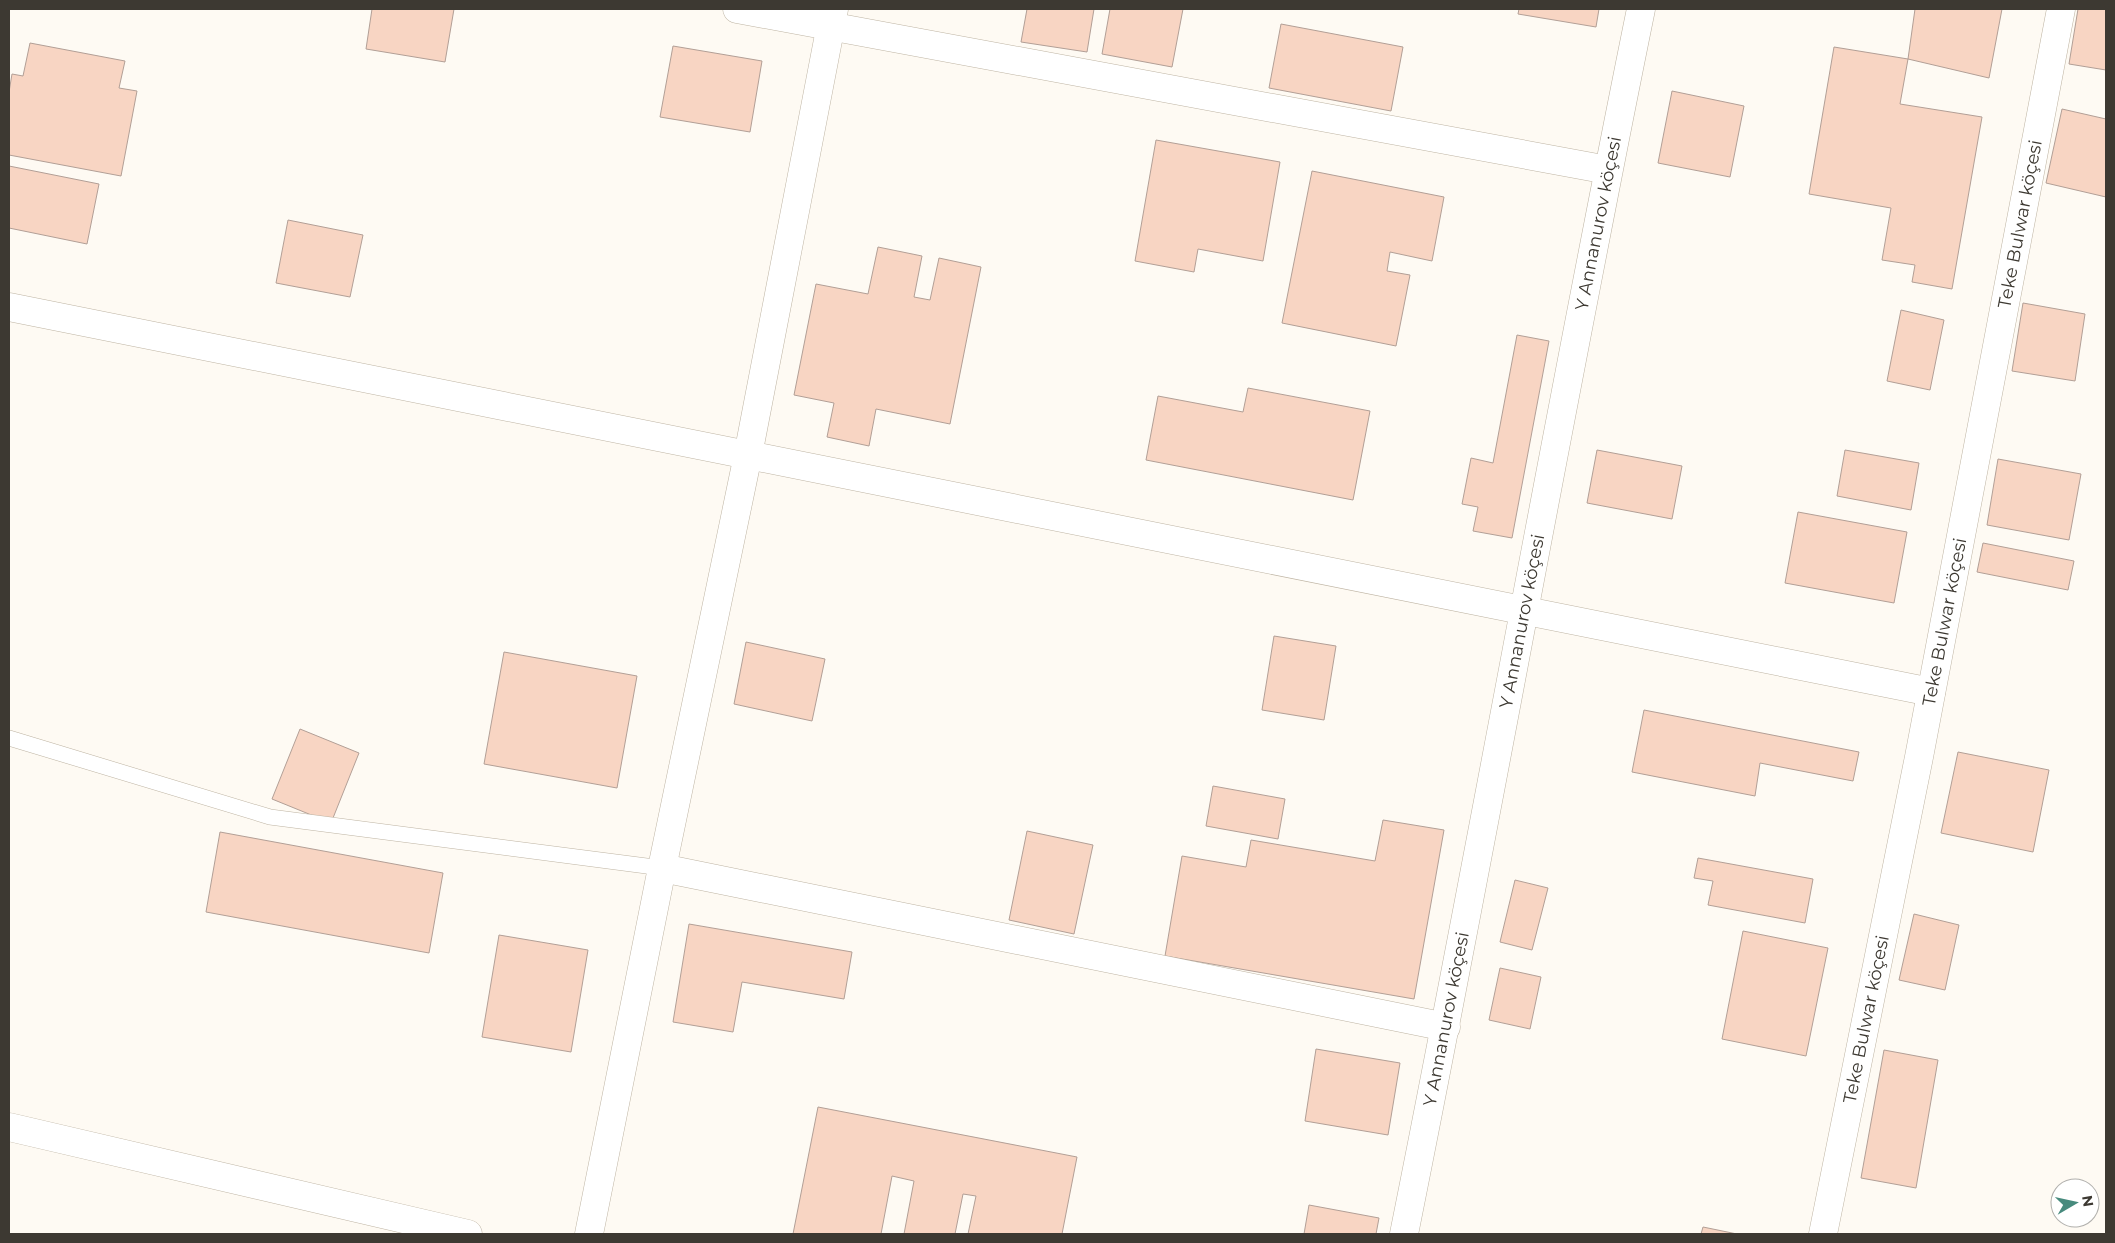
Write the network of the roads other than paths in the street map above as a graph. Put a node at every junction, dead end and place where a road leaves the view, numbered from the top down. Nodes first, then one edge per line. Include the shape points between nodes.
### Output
1 (737, 9) edge
2 (1642, 9) edge
3 (2061, 9) edge
4 (833, 17) edge
5 (1608, 170) junction
6 (9, 307) edge
7 (748, 455) junction
8 (1525, 611) junction
9 (1931, 692) junction
10 (9, 738) edge
11 (662, 868) junction
12 (1446, 1026) junction
13 (9, 1127) edge
14 (468, 1234) edge
15 (589, 1234) edge
16 (1404, 1234) edge
17 (1823, 1234) edge

1 - 4 street
2 - 5 street, Y Annanurov köçesi
3 - 9 street, Teke Bulwar köçesi
4 - 5 street
4 - 7 street
5 - 8 street, Y Annanurov köçesi
6 - 7 street
7 - 8 street
7 - 11 street
8 - 9 street
8 - 12 street, Y Annanurov köçesi
9 - 17 street, Teke Bulwar köçesi
10 - 11 lane via 270,817
11 - 12 street
11 - 15 street
12 - 16 street, Y Annanurov köçesi
13 - 14 street

